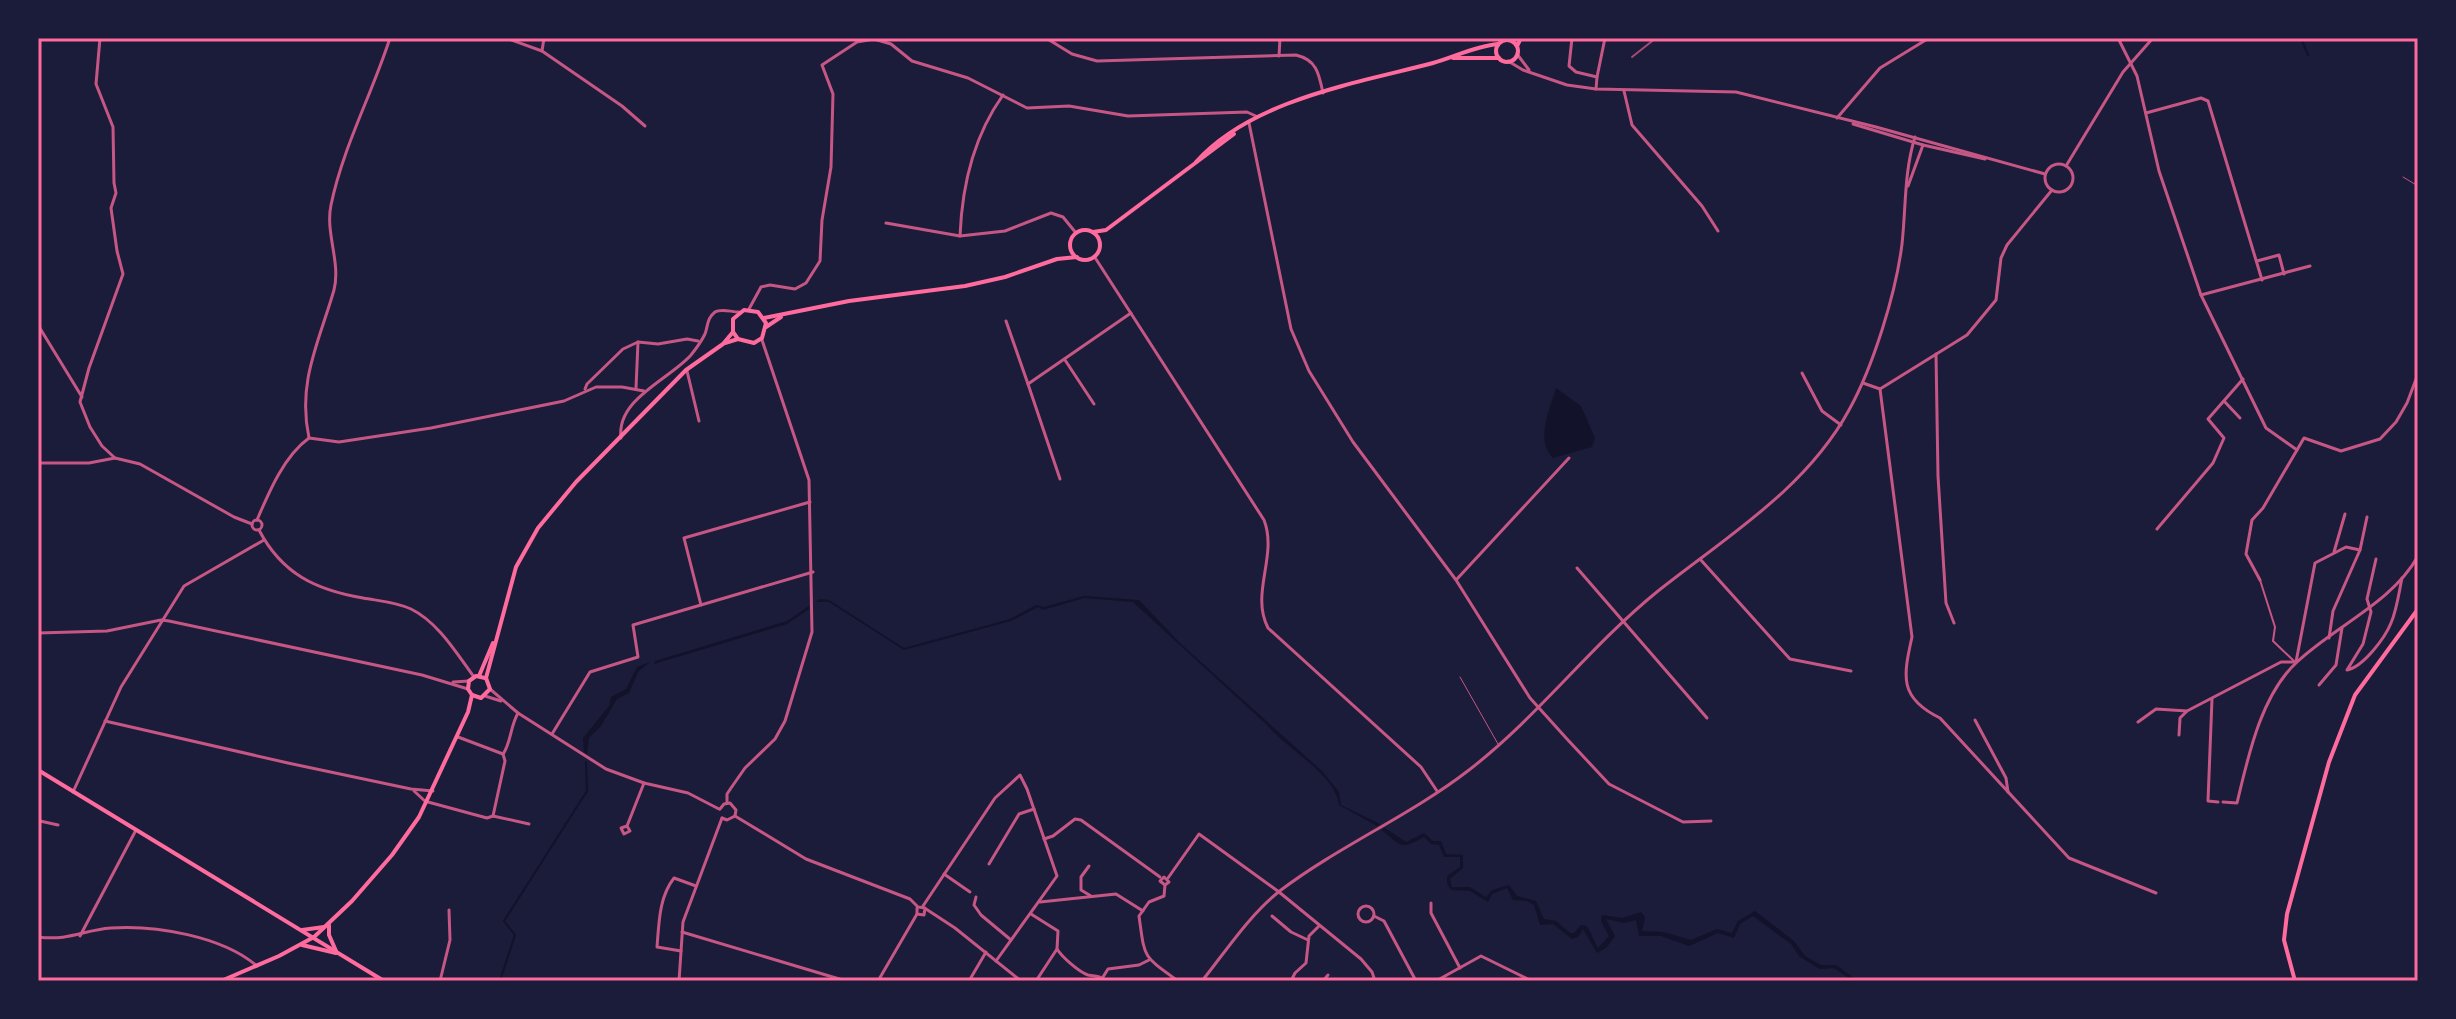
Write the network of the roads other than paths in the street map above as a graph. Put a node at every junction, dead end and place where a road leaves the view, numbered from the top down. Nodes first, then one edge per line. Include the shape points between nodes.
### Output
1 (100, 38) edge
2 (390, 38) edge
3 (506, 38) edge
4 (544, 38) edge
5 (1046, 38) edge
6 (1280, 38) edge
7 (1521, 38) edge
8 (1572, 38) edge
9 (1605, 38) edge
10 (1929, 38) edge
11 (2118, 38) edge
12 (2153, 38) edge
13 (1510, 39) edge
14 (1498, 44) junction
15 (1517, 46) junction
16 (542, 51) junction
17 (1517, 54) junction
18 (1279, 56) junction
19 (1451, 58) junction
20 (1499, 58) junction
21 (1508, 61) junction
22 (2131, 63) junction
23 (1532, 72) junction
24 (1597, 77) junction
25 (1596, 89) junction
26 (1623, 90) junction
27 (1323, 93) junction
28 (1003, 95) junction
29 (2145, 113) junction
30 (1258, 117) junction
31 (1837, 118) junction
32 (1846, 121) junction
33 (1249, 123) junction
34 (645, 126) dead end
35 (1915, 137) junction
36 (1925, 140) junction
37 (1913, 142) junction
38 (1923, 145) junction
39 (1993, 160) junction
40 (2066, 166) junction
41 (2045, 174) junction
42 (2403, 177) dead end
43 (2418, 186) edge
44 (1906, 190) junction
45 (2052, 190) junction
46 (38, 223) edge
47 (886, 223) dead end
48 (1106, 230) junction
49 (1718, 231) dead end
50 (1093, 232) junction
51 (1076, 233) junction
52 (960, 236) junction
53 (1070, 244) junction
54 (1100, 245) junction
55 (38, 254) edge
56 (1094, 256) junction
57 (1077, 257) junction
58 (1057, 259) junction
59 (2257, 261) junction
60 (2310, 266) dead end
61 (2284, 274) junction
62 (2262, 280) junction
63 (2201, 295) junction
64 (754, 299) junction
65 (749, 309) junction
66 (727, 311) junction
67 (739, 312) junction
68 (758, 312) junction
69 (1131, 313) junction
70 (783, 315) junction
71 (764, 318) junction
72 (733, 319) junction
73 (1006, 321) dead end
74 (38, 325) edge
75 (766, 327) junction
76 (733, 332) junction
77 (762, 338) junction
78 (738, 339) junction
79 (638, 342) junction
80 (699, 342) junction
81 (754, 343) junction
82 (723, 344) junction
83 (764, 353) junction
84 (1936, 354) junction
85 (1064, 359) junction
86 (686, 370) junction
87 (1802, 373) dead end
88 (2418, 374) edge
89 (2243, 379) junction
90 (1863, 383) junction
91 (1028, 384) junction
92 (636, 388) junction
93 (585, 389) junction
94 (1880, 389) junction
95 (644, 391) junction
96 (82, 397) junction
97 (2223, 400) junction
98 (1094, 404) dead end
99 (2240, 418) dead end
100 (699, 421) dead end
101 (1841, 425) junction
102 (309, 438) junction
103 (621, 438) junction
104 (2297, 450) junction
105 (115, 458) junction
106 (1569, 458) dead end
107 (38, 463) edge
108 (1060, 479) dead end
109 (811, 502) junction
110 (2345, 514) dead end
111 (2367, 517) dead end
112 (257, 520) junction
113 (252, 524) junction
114 (2157, 529) dead end
115 (259, 530) junction
116 (264, 540) junction
117 (2360, 550) junction
118 (2334, 554) junction
119 (2418, 556) edge
120 (1700, 559) junction
121 (2376, 559) dead end
122 (1577, 568) dead end
123 (813, 572) junction
124 (2402, 578) junction
125 (1456, 580) junction
126 (2260, 580) joint
127 (701, 605) junction
128 (2369, 606) junction
129 (2418, 609) edge
130 (161, 620) junction
131 (1623, 623) junction
132 (1954, 623) dead end
133 (500, 626) junction
134 (2343, 628) junction
135 (38, 633) edge
136 (2329, 638) junction
137 (2296, 662) junction
138 (1851, 671) dead end
139 (1460, 677) dead end
140 (474, 678) junction
141 (486, 678) junction
142 (449, 683) junction
143 (2319, 685) dead end
144 (468, 689) junction
145 (490, 689) junction
146 (472, 695) junction
147 (485, 696) junction
148 (2212, 697) junction
149 (478, 698) junction
150 (501, 701) junction
151 (1538, 708) junction
152 (2187, 711) junction
153 (468, 712) junction
154 (518, 713) junction
155 (1707, 718) dead end
156 (1975, 720) dead end
157 (105, 721) junction
158 (2138, 722) dead end
159 (552, 734) junction
160 (2179, 735) dead end
161 (457, 736) junction
162 (1499, 745) junction
163 (503, 754) junction
164 (38, 770) edge
165 (644, 783) junction
166 (411, 789) junction
167 (433, 791) junction
168 (1437, 791) junction
169 (73, 792) junction
170 (2008, 792) junction
171 (427, 802) junction
172 (727, 803) junction
173 (719, 809) junction
174 (1034, 809) junction
175 (493, 816) junction
176 (735, 816) junction
177 (722, 818) junction
178 (39, 819) edge
179 (1711, 821) dead end
180 (529, 824) dead end
181 (58, 825) dead end
182 (627, 826) dead end
183 (38, 828) edge
184 (136, 830) junction
185 (1044, 839) junction
186 (989, 864) dead end
187 (1089, 866) dead end
188 (944, 874) junction
189 (1161, 878) junction
190 (1168, 878) junction
191 (1165, 885) junction
192 (696, 886) junction
193 (970, 892) dead end
194 (1279, 892) junction
195 (2156, 893) dead end
196 (1091, 896) junction
197 (976, 897) dead end
198 (1040, 902) junction
199 (1431, 903) dead end
200 (922, 907) junction
201 (449, 910) dead end
202 (1143, 911) junction
203 (917, 914) junction
204 (1031, 914) junction
205 (1272, 916) dead end
206 (1374, 916) junction
207 (328, 926) junction
208 (1319, 926) junction
209 (302, 930) junction
210 (682, 932) junction
211 (80, 936) junction
212 (38, 937) edge
213 (314, 937) junction
214 (1011, 940) junction
215 (1308, 940) junction
216 (300, 945) junction
217 (1057, 949) junction
218 (681, 951) junction
219 (986, 952) junction
220 (338, 953) junction
221 (1149, 960) junction
222 (996, 961) junction
223 (257, 966) junction
224 (1460, 968) junction
225 (1328, 975) dead end
226 (236, 978) edge
227 (1104, 979) edge
228 (221, 981) edge
229 (384, 981) edge
230 (440, 981) edge
231 (679, 981) edge
232 (846, 981) edge
233 (878, 981) edge
234 (969, 981) edge
235 (1021, 981) edge
236 (1036, 981) edge
237 (1178, 981) edge
238 (1202, 981) edge
239 (1291, 981) edge
240 (1323, 981) edge
241 (1375, 981) edge
242 (1416, 981) edge
243 (1436, 981) edge
244 (1532, 981) edge
245 (2295, 981) edge

1 - 96 street via 96,84 113,127 116,193 111,208 123,274
2 - 102 street via 331,203 328,220 336,273 307,382 304,412
3 - 16 street
4 - 16 street
5 - 18 street via 1097,61
6 - 18 street
7 - 15 main road
8 - 24 street via 1569,66
9 - 24 street
10 - 31 street via 1880,68
11 - 22 street
12 - 22 street
13 - 14 main road
13 - 15 main road
14 - 19 main road
14 - 20 main road
15 - 17 main road
16 - 34 street
17 - 21 main road
17 - 23 street
18 - 27 street via 1307,58
19 - 20 main road
19 - 27 main road
20 - 21 main road
21 - 23 street
22 - 29 street
22 - 40 street
23 - 25 street
24 - 25 street
25 - 26 street
26 - 31 street via 1736,92
26 - 49 street via 1632,125
27 - 30 main road
28 - 30 street via 1027,108 1069,106 1128,116 1247,112
28 - 52 street via 973,148
28 - 64 street via 912,61 891,44 874,39 857,42 822,65 833,94 820,261 806,283 795,289 761,287
29 - 59 street via 2201,98 2208,101
29 - 63 street
30 - 33 main road
31 - 32 street
32 - 35 street
32 - 37 street
33 - 48 main road
33 - 125 street via 1291,329 1309,371 1353,442
35 - 36 street
35 - 37 street
36 - 38 street
36 - 39 street
37 - 38 street
37 - 44 street
38 - 39 street
38 - 44 street
39 - 41 street
40 - 41 street via 2054,165
40 - 45 street via 2073,178 2070,187
41 - 45 street
42 - 43 lane
44 - 90 street via 1899,264
45 - 84 street via 2007,245 1996,300 1967,335
46 - 55 street
47 - 52 street
48 - 50 main road
48 - 54 main road
50 - 51 main road
50 - 54 main road
51 - 52 street via 1063,217 1051,213 1005,231
51 - 53 main road
53 - 57 main road
53 - 58 main road
54 - 56 main road
56 - 57 main road
56 - 69 street
57 - 58 main road
58 - 70 main road via 965,286
59 - 61 street via 2279,255
59 - 62 street
60 - 61 street
61 - 62 street
62 - 63 street
63 - 89 street
64 - 65 street
64 - 68 street
65 - 67 main road
65 - 68 main road
66 - 67 street
66 - 72 street
66 - 80 street via 713,313
67 - 72 main road
68 - 71 main road
69 - 85 street
69 - 168 street via 1264,520 1269,541 1261,603 1268,628 1421,767
70 - 71 main road
70 - 75 main road
71 - 75 main road
72 - 76 main road
73 - 91 street
74 - 96 street
75 - 77 main road
76 - 78 main road
76 - 82 main road
77 - 81 main road
77 - 83 street
78 - 81 main road
78 - 82 main road
79 - 80 street
79 - 92 street
79 - 93 street via 623,349
80 - 95 street
81 - 83 street
82 - 86 main road
83 - 109 street via 809,480
84 - 94 street
84 - 132 street via 1946,603
85 - 91 street
85 - 98 street
86 - 100 street
86 - 103 main road
87 - 101 street via 1822,411
88 - 104 street via 2396,422 2380,439 2341,451 2304,438
89 - 97 street
89 - 104 street via 2266,428
90 - 94 street
90 - 101 street
91 - 108 street
92 - 93 street
92 - 95 street
93 - 102 street via 564,401 431,428 339,442
94 - 170 street via 1912,637 1905,669 1908,692 1919,708 1940,718
95 - 103 street via 627,415
96 - 105 street via 90,427
97 - 99 street
97 - 114 street via 2208,419 2224,438 2213,463
101 - 120 street via 1786,489
102 - 112 street via 284,467
103 - 133 main road via 576,482 526,547
104 - 126 street via 2252,520 2246,554
105 - 107 street
105 - 113 street via 140,464
106 - 125 street
109 - 123 street
109 - 127 street via 684,538
110 - 118 street
111 - 117 street
112 - 113 street
112 - 115 street
113 - 115 street
115 - 116 street
116 - 130 street via 184,586
116 - 140 street via 296,575 316,587 418,613
117 - 118 street via 2346,547
117 - 136 street via 2333,611
118 - 137 street via 2315,563
119 - 124 street
120 - 131 street
120 - 138 street via 1790,659
121 - 128 street
122 - 131 street
123 - 127 street
123 - 172 street via 812,632 785,721 775,739 745,768 727,794
124 - 128 street
124 - 128 street via 2391,624 2355,668 2347,670 2363,644
125 - 151 street
126 - 137 street via 2275,627 2273,641
127 - 159 street via 633,625 638,657 590,672
128 - 134 street
129 - 245 main road via 2355,695 2329,762 2287,914 2284,940
130 - 135 street via 107,631
130 - 142 street
130 - 157 street
131 - 151 street
131 - 155 street
133 - 140 main road
133 - 141 main road
134 - 136 street
134 - 143 street via 2336,665
136 - 137 street
137 - 148 street via 2281,662
137 - 148 street via 2261,719 2237,803 2208,801
139 - 162 lane
140 - 141 main road
140 - 142 street
140 - 144 main road
141 - 145 main road
142 - 144 street
144 - 146 main road
145 - 147 main road
145 - 150 street
146 - 149 main road
146 - 153 main road
147 - 149 main road
147 - 150 street
148 - 152 street
149 - 153 main road
150 - 154 street
151 - 162 street
151 - 179 street via 1609,784 1683,822
152 - 158 street via 2156,709
152 - 160 street via 2180,718
153 - 161 main road
154 - 159 street
154 - 163 street
156 - 170 street via 2006,778
157 - 166 street
157 - 169 street
159 - 165 street via 606,769
161 - 163 street
161 - 167 main road
162 - 168 street
163 - 175 street
164 - 169 main road
165 - 173 street via 688,793
165 - 182 street
166 - 167 street
166 - 171 street
167 - 171 main road
168 - 194 street
169 - 184 main road
170 - 195 street via 2069,858
171 - 175 street
171 - 207 main road via 392,855
172 - 173 street
172 - 176 street via 735,807
173 - 177 street
174 - 185 street
174 - 186 street via 1019,814
174 - 188 street via 1020,775 995,798
175 - 180 street
176 - 177 street
176 - 200 street via 806,859
177 - 192 street
178 - 181 street
178 - 183 street
184 - 209 main road
184 - 211 street
185 - 189 street via 1081,820
185 - 198 street via 1057,876
187 - 196 street via 1081,877 1081,890
188 - 193 street
188 - 200 street
189 - 190 street
189 - 191 street
190 - 191 street
190 - 194 street via 1199,834
191 - 202 street via 1164,896
192 - 210 street
192 - 218 street via 674,878 661,910 657,947
194 - 208 street
194 - 238 street
196 - 198 street
196 - 202 street via 1116,894
197 - 214 street via 974,905 981,915
198 - 204 street
199 - 224 street via 1431,913
200 - 203 street
200 - 203 street via 923,916
200 - 219 street
201 - 230 street via 450,940
202 - 221 street via 1139,916
203 - 233 street
204 - 214 street
204 - 217 street via 1058,931
205 - 215 street
206 - 206 street via 1369,906 1358,912 1364,922
206 - 242 street via 1384,921
207 - 209 main road
207 - 213 main road
207 - 220 main road
208 - 215 street
208 - 241 street via 1367,966
209 - 213 main road
210 - 218 street
210 - 232 street
211 - 212 street
211 - 223 street via 109,928 177,932 221,946
213 - 216 main road
213 - 220 main road
214 - 222 street
215 - 239 street via 1306,963
216 - 220 main road
216 - 223 main road
217 - 227 street via 1088,975
217 - 236 street
218 - 231 street
219 - 222 street
219 - 234 street
220 - 229 main road
221 - 227 street via 1108,969
221 - 237 street
222 - 235 street
223 - 226 main road
224 - 243 street
224 - 244 street via 1481,956
225 - 240 street
226 - 228 main road

